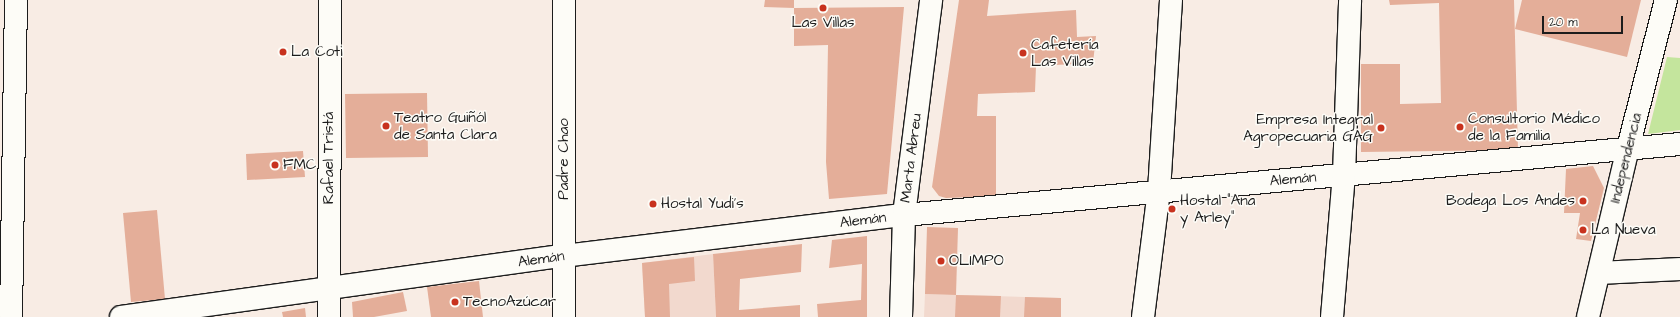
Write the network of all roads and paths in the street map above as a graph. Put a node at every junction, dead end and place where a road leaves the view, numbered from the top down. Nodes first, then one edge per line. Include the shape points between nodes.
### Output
1 (16, 0) edge
2 (330, 0) edge
3 (564, 0) edge
4 (931, 0) edge
5 (1171, 0) edge
6 (1350, 0) edge
7 (1666, 0) edge
8 (1680, 144) edge
9 (1628, 148) junction
10 (1344, 175) junction
11 (1159, 191) junction
12 (904, 215) junction
13 (563, 256) junction
14 (1680, 270) edge
15 (1598, 273) junction
16 (329, 289) junction
17 (11, 317) edge
18 (121, 317) edge
19 (329, 317) edge
20 (564, 317) edge
21 (901, 317) edge
22 (1143, 317) edge
23 (1332, 317) edge
24 (1588, 317) edge

1 - 17 street
2 - 16 street, Rafael Tristá
3 - 13 street, Padre Chao
4 - 12 street, Marta Abreu
5 - 11 street
6 - 10 street
7 - 9 street, Independencia
8 - 9 street, Alemán
9 - 10 street, Alemán
9 - 15 street, Independencia
10 - 11 street, Alemán
10 - 23 street
11 - 12 street, Alemán
11 - 22 street
12 - 13 street, Alemán
12 - 21 street, Marta Abreu
13 - 16 street, Alemán
13 - 20 street, Padre Chao
14 - 15 street
15 - 24 street, Independencia
16 - 18 street, Alemán
16 - 19 street, Rafael Tristá

